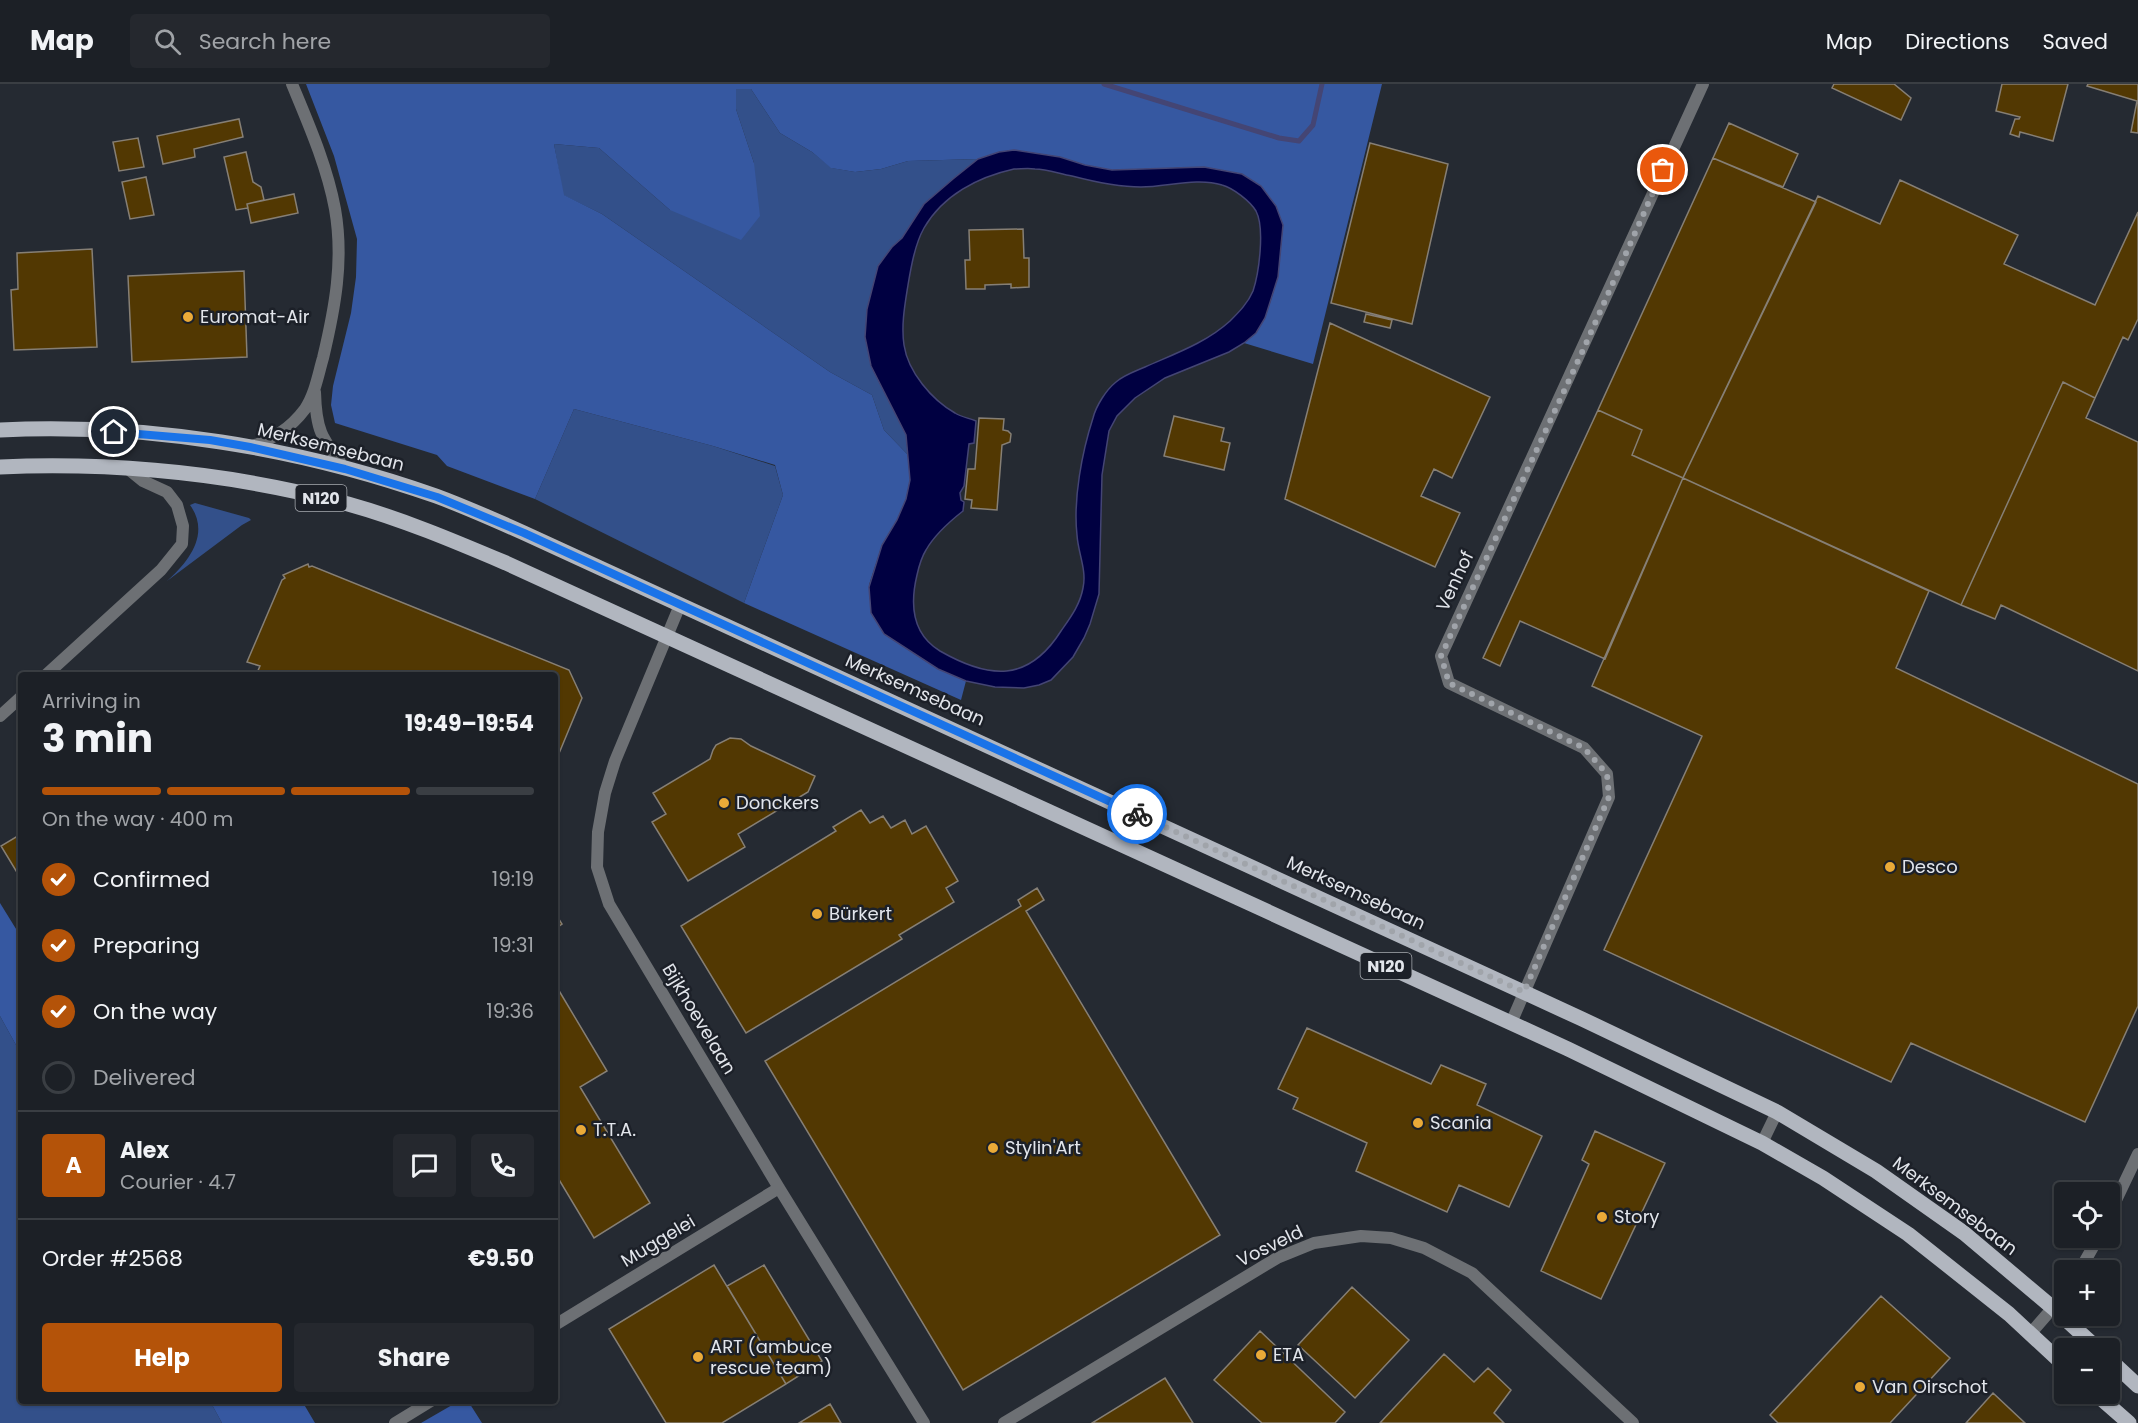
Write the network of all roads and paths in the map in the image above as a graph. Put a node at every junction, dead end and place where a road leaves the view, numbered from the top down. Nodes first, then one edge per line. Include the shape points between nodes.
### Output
1 (292, 84) edge
2 (1703, 84) edge
3 (315, 389) junction
4 (0, 430) edge
5 (250, 447) junction
6 (0, 467) edge
7 (127, 467) junction
8 (345, 469) junction
9 (680, 605) junction
10 (667, 636) junction
11 (49, 672) edge
12 (18, 700) edge
13 (0, 716) edge
14 (1524, 992) junction
15 (1511, 1023) junction
16 (1777, 1112) junction
17 (1762, 1143) junction
18 (2138, 1154) edge
19 (779, 1188) junction
20 (2120, 1192) edge
21 (2053, 1308) junction
22 (558, 1323) edge
23 (2030, 1334) junction
24 (2086, 1338) edge
25 (2054, 1356) edge
26 (2120, 1369) edge
27 (2138, 1386) edge
28 (426, 1404) edge
29 (2107, 1404) edge
30 (395, 1423) edge
31 (924, 1423) edge
32 (1004, 1423) edge
33 (1633, 1423) edge
34 (2129, 1423) edge

1 - 3 street via 322,160 335,209 339,246 338,284
2 - 14 street, Venhof via 1441,656 1449,683 1584,748 1607,774 1609,797
3 - 5 street via 291,423 273,439
3 - 8 street via 318,429
4 - 5 main road, Merksemsebaan / N120 via 135,434
5 - 8 main road, Merksemsebaan / N120
6 - 7 main road, N120
7 - 10 main road, N120 via 219,478 348,504 506,563
7 - 11 street via 143,481 167,492 177,505 183,526 182,544 134,595
8 - 9 main road, Merksemsebaan / N120 via 475,512
9 - 10 street, Bijkhoevelaan
9 - 14 main road, Merksemsebaan / N120
10 - 15 main road, N120
10 - 19 street, Bijkhoevelaan via 605,793 597,867 609,904
12 - 13 street
14 - 15 street, Venhof
14 - 16 main road, Merksemsebaan / N120
15 - 17 main road, N120
16 - 17 street
16 - 21 main road, Merksemsebaan / N120 via 1876,1171 1935,1212
17 - 23 main road, N120 via 1908,1234
18 - 20 street
19 - 22 street, Muggelei
19 - 31 street, Bijkhoevelaan
21 - 23 street
21 - 24 main road, Merksemsebaan / N120
23 - 25 main road, N120
26 - 27 main road
28 - 30 street
29 - 34 main road
32 - 33 street, Vosveld via 1277,1258 1314,1243 1361,1236 1391,1238 1424,1248 1472,1273

